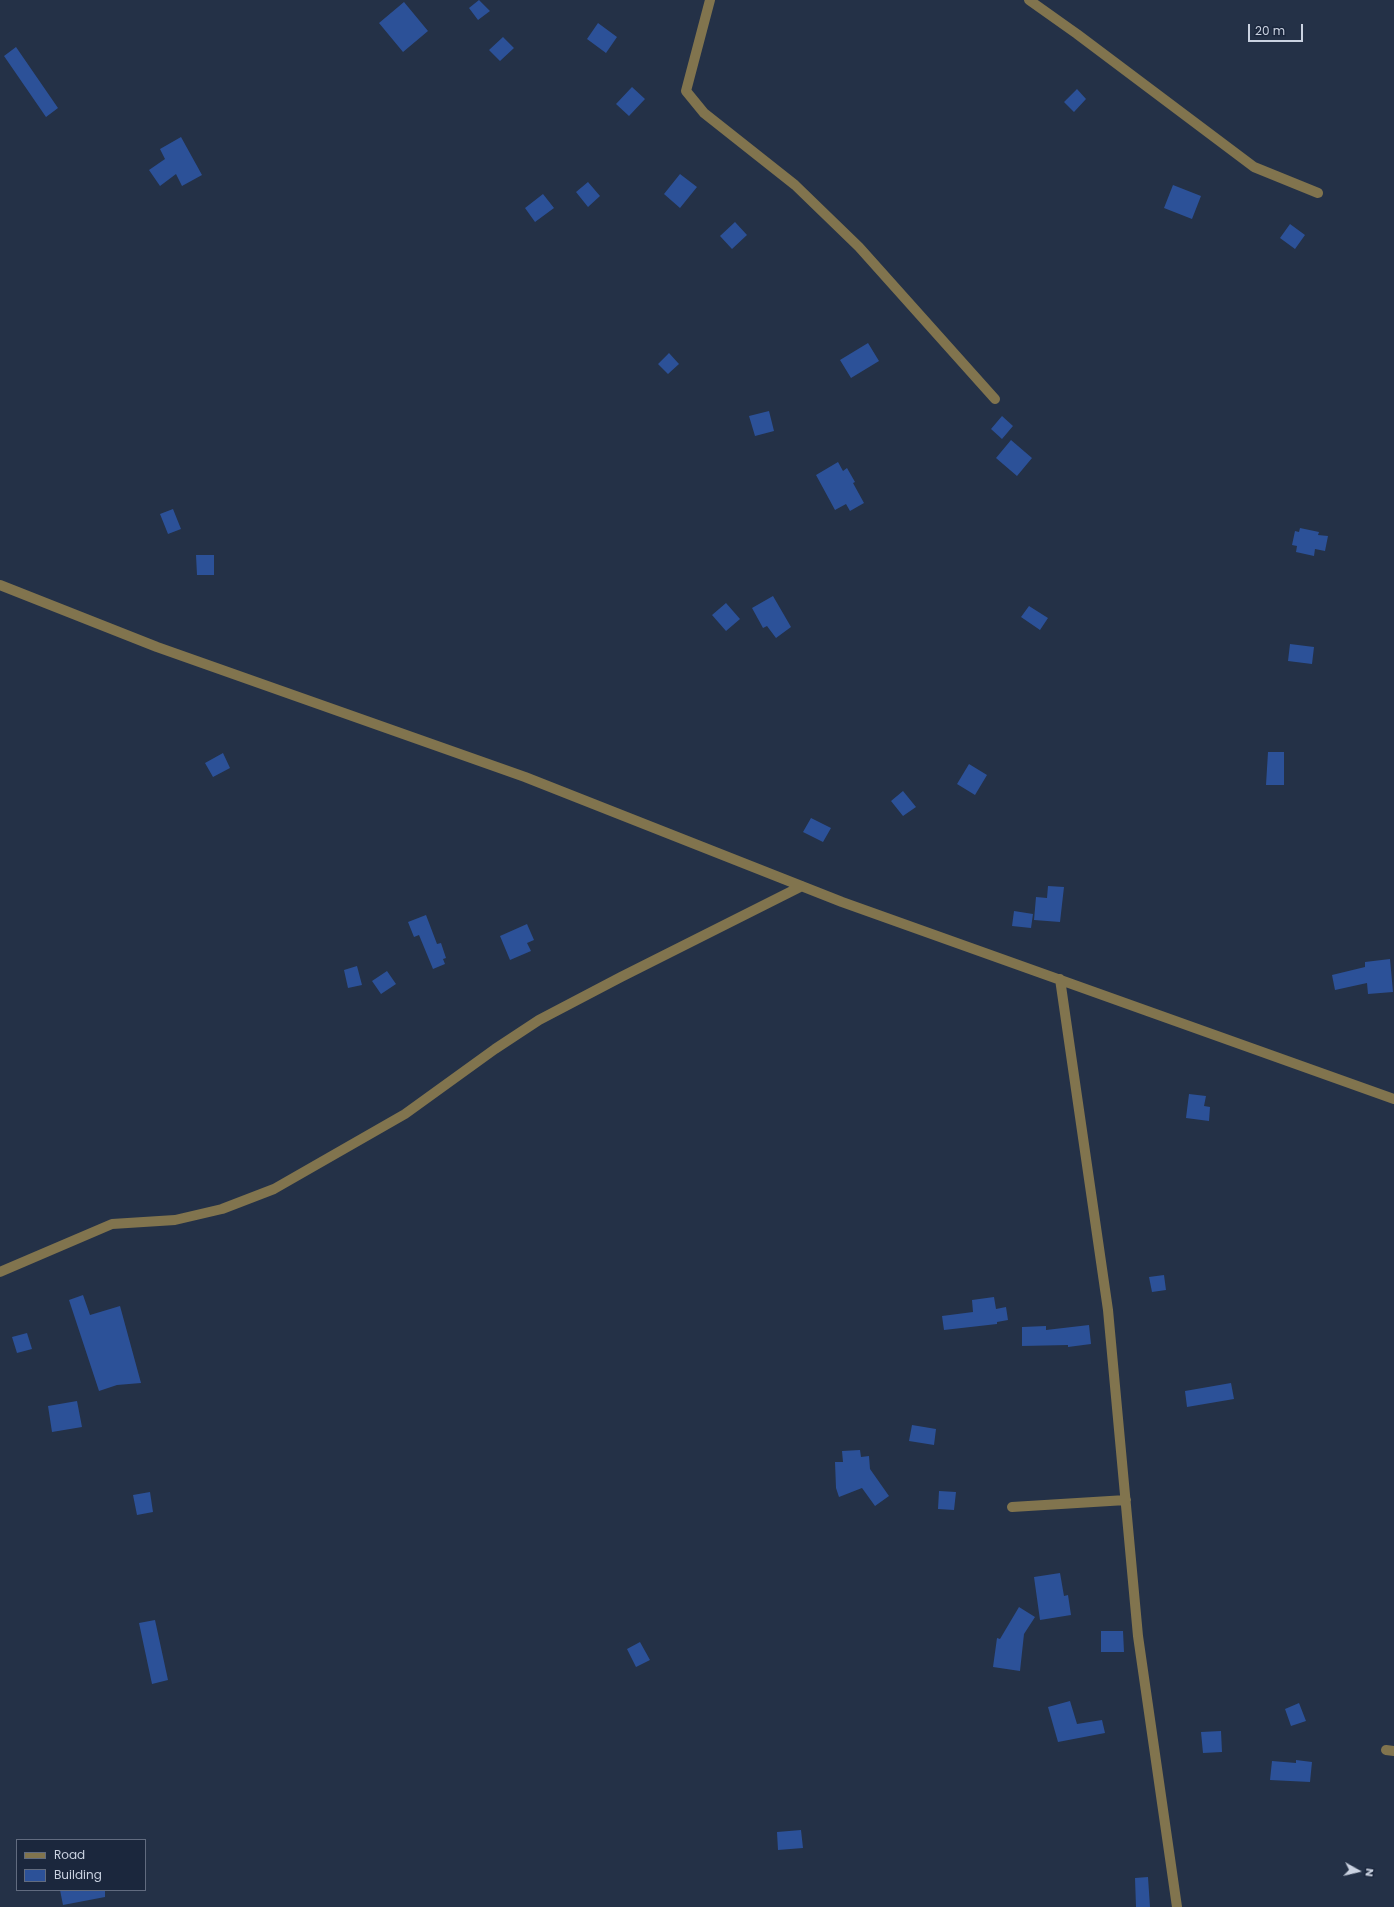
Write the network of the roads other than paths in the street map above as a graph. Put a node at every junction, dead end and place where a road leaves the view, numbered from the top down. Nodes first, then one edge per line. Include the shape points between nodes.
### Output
1 (710, 0) edge
2 (1029, 0) edge
3 (1318, 193) dead end
4 (995, 399) dead end
5 (0, 585) edge
6 (802, 886) junction
7 (1060, 979) junction
8 (1394, 1099) edge
9 (0, 1272) edge
10 (1126, 1500) junction
11 (1012, 1507) dead end
12 (1177, 1907) edge

1 - 4 street via 686,91 704,113 795,185 859,247
2 - 3 street via 1254,167
5 - 6 street via 157,647 525,777
6 - 7 street
6 - 9 street via 539,1020 406,1114 274,1189 222,1209 175,1220 112,1224
7 - 8 street
7 - 10 street via 1108,1310
10 - 11 street
10 - 12 street via 1138,1636

